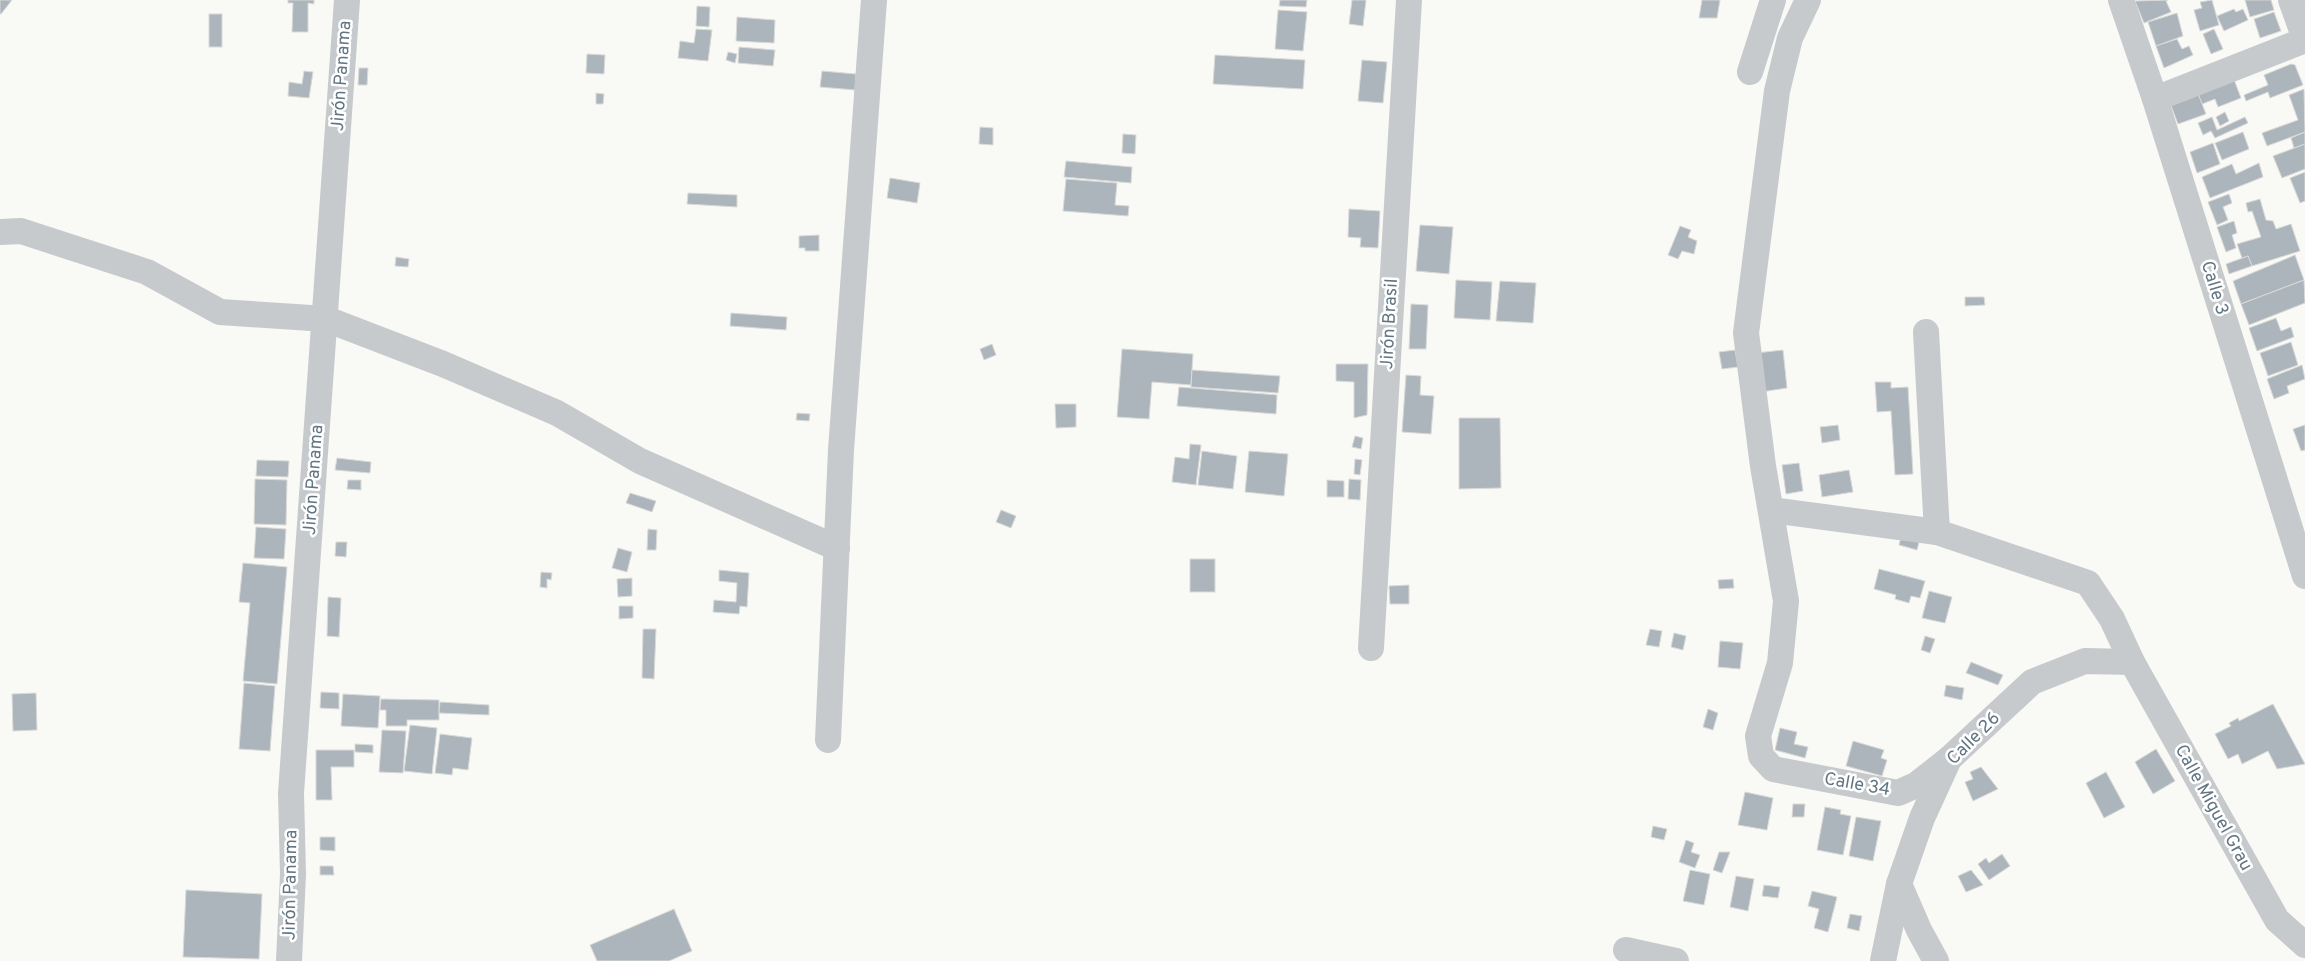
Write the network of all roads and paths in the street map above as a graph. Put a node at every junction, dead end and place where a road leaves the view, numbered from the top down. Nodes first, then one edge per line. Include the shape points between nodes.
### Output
1 (347, 0) edge
2 (874, 0) edge
3 (1409, 0) edge
4 (1773, 0) edge
5 (1808, 0) edge
6 (2121, 0) edge
7 (2292, 0) edge
8 (2305, 40) edge
9 (1750, 72) dead end
10 (2155, 99) junction
11 (0, 232) edge
12 (326, 319) junction
13 (1926, 332) dead end
14 (1771, 510) junction
15 (1937, 532) junction
16 (837, 548) junction
17 (2305, 576) edge
18 (1371, 648) dead end
19 (2132, 662) junction
20 (828, 740) dead end
21 (1949, 759) junction
22 (1899, 884) junction
23 (2305, 945) edge
24 (1626, 950) dead end
25 (289, 961) edge
26 (1676, 961) edge
27 (1883, 961) edge
28 (1936, 961) edge

1 - 12 street, Jirón Panama
2 - 16 street via 841,450
3 - 18 street, Jirón Brasil
4 - 5 street
4 - 9 street
5 - 14 street via 1790,38 1777,91 1746,332
6 - 10 street, Calle 3
7 - 8 street
8 - 10 street
10 - 17 street, Calle 3
11 - 12 street via 21,231 147,272 220,312
12 - 16 street via 443,364 557,414 640,462
12 - 25 street, Jirón Panama via 291,792 293,874
13 - 15 street
14 - 15 street, Calle Miguel Grau
14 - 21 street, Calle 34 via 1786,601 1780,662 1758,736 1761,756 1773,769 1898,792 1916,785
15 - 19 street, Calle Miguel Grau via 2088,583 2112,618
16 - 20 street
19 - 21 street, Calle 26 via 2085,661 2032,682
19 - 23 street, Calle Miguel Grau via 2276,920
21 - 22 street, Calle 26 via 1922,818
22 - 27 street, Calle 26
22 - 28 street
24 - 26 street

